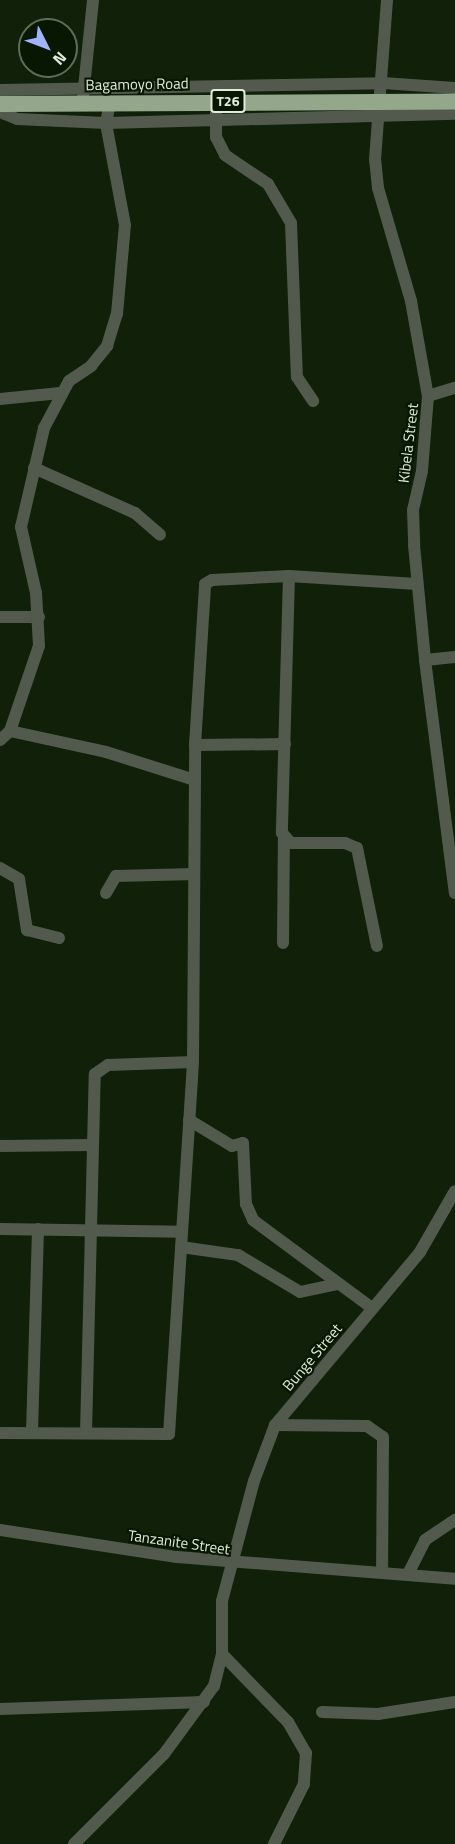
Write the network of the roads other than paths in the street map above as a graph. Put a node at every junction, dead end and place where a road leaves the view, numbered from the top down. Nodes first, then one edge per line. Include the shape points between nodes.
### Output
1 (93, 0) edge
2 (387, 0) edge
3 (382, 83) junction
4 (455, 88) edge
5 (0, 90) edge
6 (83, 97) junction
7 (216, 100) junction
8 (455, 102) edge
9 (110, 103) junction
10 (0, 104) edge
11 (379, 111) junction
12 (0, 112) edge
13 (455, 114) edge
14 (216, 119) junction
15 (106, 123) junction
16 (455, 388) edge
17 (60, 393) junction
18 (428, 396) junction
19 (0, 399) edge
20 (313, 401) dead end
21 (34, 468) junction
22 (160, 535) dead end
23 (289, 576) junction
24 (417, 584) junction
25 (0, 617) edge
26 (39, 617) junction
27 (455, 657) edge
28 (424, 660) junction
29 (10, 731) junction
30 (0, 740) edge
31 (285, 744) junction
32 (195, 745) junction
33 (195, 780) junction
34 (284, 837) junction
35 (0, 868) edge
36 (194, 874) junction
37 (106, 893) dead end
38 (455, 893) edge
39 (59, 938) dead end
40 (283, 943) dead end
41 (377, 946) dead end
42 (193, 1062) junction
43 (189, 1120) junction
44 (92, 1145) junction
45 (0, 1146) edge
46 (455, 1191) edge
47 (451, 1212) edge
48 (0, 1229) edge
49 (38, 1229) junction
50 (93, 1229) junction
51 (182, 1232) junction
52 (182, 1247) junction
53 (338, 1284) junction
54 (372, 1308) junction
55 (275, 1425) junction
56 (32, 1432) junction
57 (0, 1433) edge
58 (86, 1433) junction
59 (455, 1520) edge
60 (0, 1530) edge
61 (235, 1563) junction
62 (382, 1572) junction
63 (408, 1574) junction
64 (455, 1579) edge
65 (222, 1654) junction
66 (204, 1702) junction
67 (455, 1702) edge
68 (0, 1709) edge
69 (322, 1712) dead end
70 (74, 1844) edge
71 (274, 1844) edge

1 - 6 street
2 - 3 street, Kibela Street
3 - 4 street
3 - 6 street
3 - 11 street, Kibela Street
5 - 6 street
6 - 9 highway, Bagamoyo Road / T26
6 - 10 highway, Bagamoyo Road / T26
7 - 9 highway, Bagamoyo Road / T26
7 - 11 highway, Bagamoyo Road / T26
7 - 14 street
8 - 11 highway, Bagamoyo Road / T26
9 - 15 street
11 - 13 street
11 - 14 street
11 - 18 street, Kibela Street via 375,159 378,188 403,267
12 - 15 street via 17,119
14 - 15 street
14 - 20 street via 216,136 225,155 268,183 291,223 297,377
15 - 17 street via 125,225 117,314 107,346
16 - 18 street
17 - 19 street
17 - 21 street via 44,428
18 - 24 street, Kibela Street via 422,471 413,510
21 - 22 street via 135,513
21 - 26 street via 21,527
23 - 24 street
23 - 31 street
23 - 32 street via 212,580 205,584
24 - 28 street, Kibela Street
25 - 26 street
26 - 29 street via 39,646
27 - 28 street
28 - 38 street, Kibela Street
29 - 30 street
29 - 33 street via 106,752
31 - 32 street
31 - 34 street
32 - 33 street
33 - 36 street
34 - 40 street
34 - 41 street via 291,843 345,843 357,848
35 - 39 street via 19,879 27,930
36 - 37 street via 121,874 112,879
36 - 42 street
42 - 43 street
42 - 44 street via 153,1061 100,1068 95,1074
43 - 51 street
43 - 53 street via 232,1146 243,1143 246,1204 253,1220
44 - 45 street
44 - 50 street
46 - 47 street, Bunge Street
47 - 54 street, Bunge Street
48 - 49 street
49 - 50 street
49 - 56 street
50 - 51 street
50 - 58 street
51 - 52 street
52 - 53 street via 238,1255 300,1292
52 - 58 street via 169,1434
53 - 54 street
54 - 55 street, Bunge Street
55 - 61 street, Bunge Street via 254,1481
55 - 62 street via 367,1426 379,1431 385,1443
56 - 57 street
56 - 58 street
59 - 63 street via 425,1540
60 - 61 street, Tanzanite Street
61 - 62 street
61 - 65 street, Tanzanite Street via 220,1612
62 - 63 street
63 - 64 street
65 - 66 street, Tanzanite Street via 214,1686
65 - 71 street via 299,1734 306,1753 304,1784
66 - 68 street
66 - 70 street, Tanzanite Street via 145,1776
67 - 69 street via 378,1714

